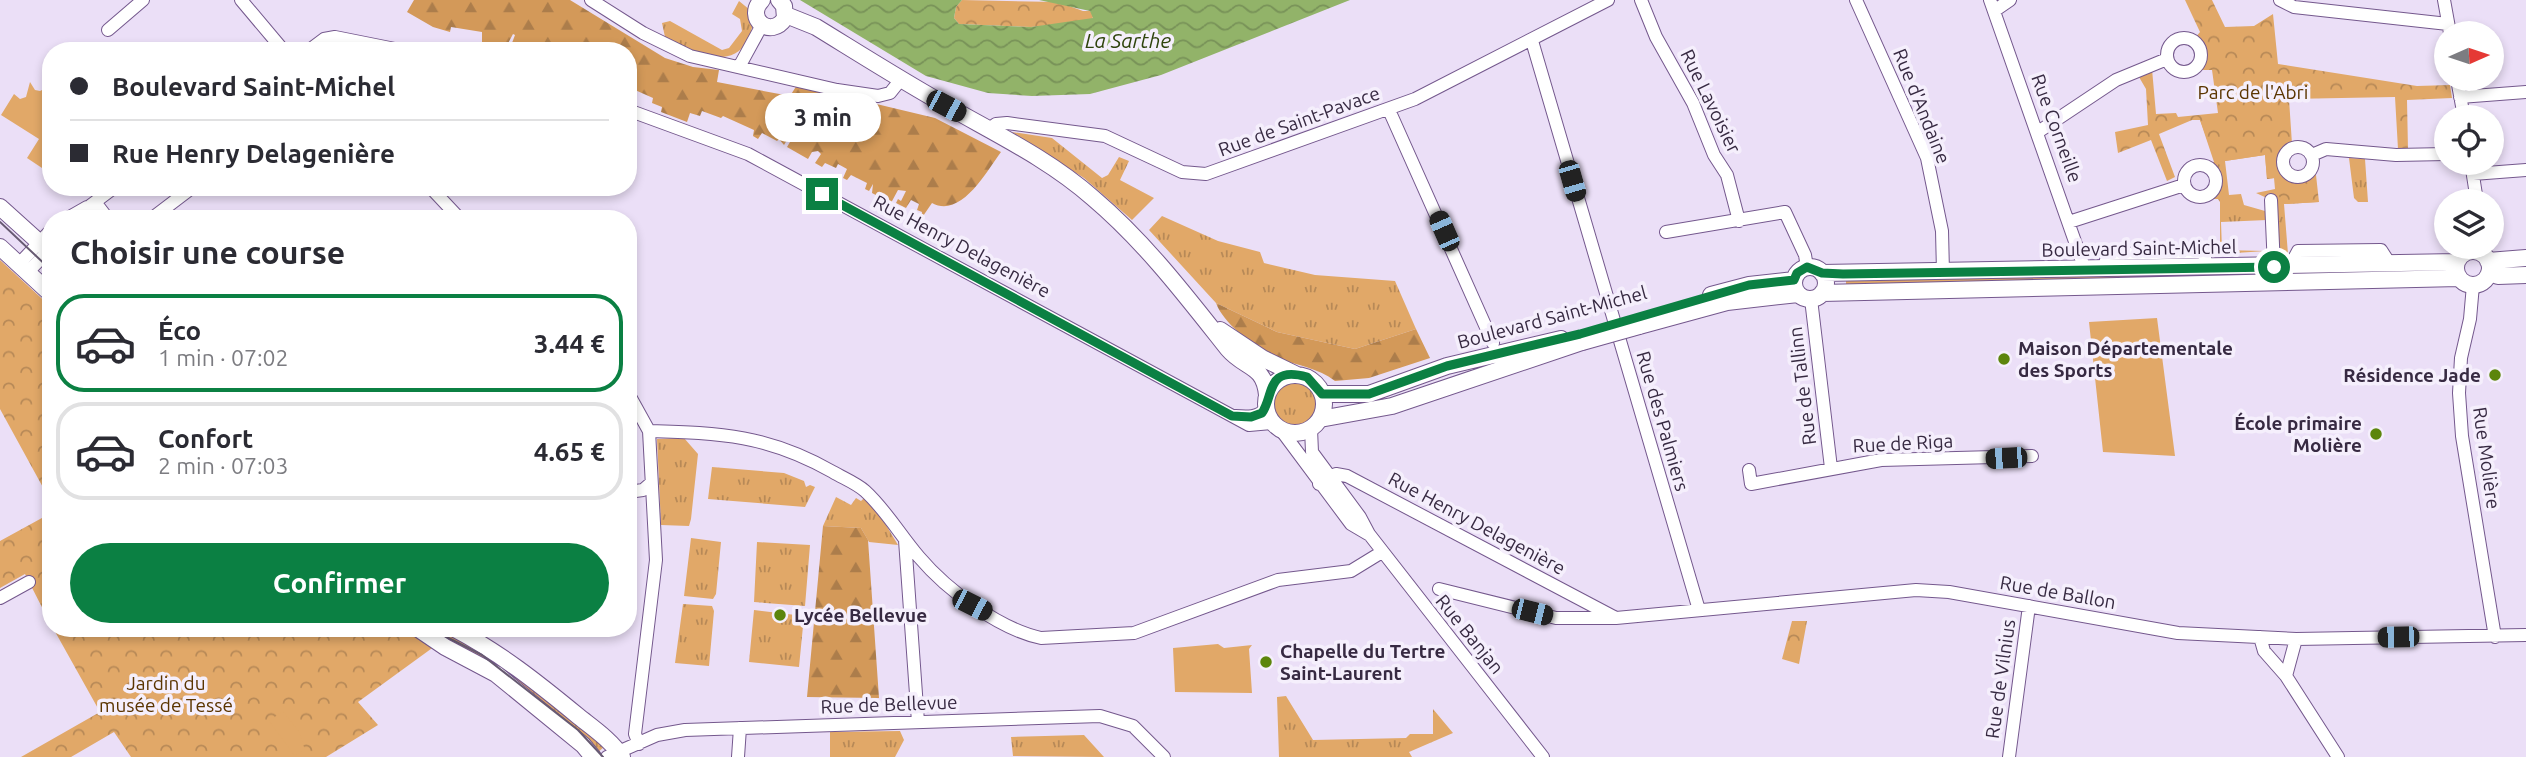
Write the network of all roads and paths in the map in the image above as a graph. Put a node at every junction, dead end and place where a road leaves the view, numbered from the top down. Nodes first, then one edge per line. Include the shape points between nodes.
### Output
1 (241, 0) edge
2 (591, 0) edge
3 (1608, 0) edge
4 (1641, 0) edge
5 (1856, 0) edge
6 (2010, 0) edge
7 (2280, 0) edge
8 (2444, 0) edge
9 (142, 1) edge
10 (757, 1) edge
11 (1992, 5) edge
12 (783, 7) edge
13 (2448, 21) edge
14 (762, 25) junction
15 (2434, 26) edge
16 (108, 30) dead end
17 (338, 37) junction
18 (1532, 41) junction
19 (276, 42) edge
20 (320, 42) edge
21 (340, 42) edge
22 (362, 42) edge
23 (2167, 59) dead end
24 (739, 66) junction
25 (902, 78) junction
26 (2459, 91) edge
27 (2526, 92) edge
28 (2460, 97) junction
29 (2461, 105) edge
30 (1389, 110) junction
31 (637, 113) edge
32 (989, 129) junction
33 (2039, 132) junction
34 (2434, 154) edge
35 (2312, 155) dead end
36 (2504, 169) edge
37 (2526, 170) edge
38 (2184, 185) dead end
39 (104, 196) edge
40 (181, 196) edge
41 (438, 196) edge
42 (2271, 200) dead end
43 (93, 204) junction
44 (0, 206) edge
45 (82, 210) edge
46 (88, 210) edge
47 (99, 210) edge
48 (163, 210) edge
49 (452, 210) edge
50 (1739, 221) junction
51 (2069, 222) junction
52 (1666, 232) dead end
53 (42, 244) edge
54 (0, 247) edge
55 (42, 252) edge
56 (2504, 258) edge
57 (2526, 258) edge
58 (2466, 259) edge
59 (2484, 259) edge
60 (2485, 259) edge
61 (2282, 266) junction
62 (23, 269) junction
63 (1815, 270) junction
64 (2085, 270) junction
65 (1943, 272) junction
66 (2463, 275) junction
67 (2526, 275) edge
68 (42, 286) edge
69 (1806, 291) junction
70 (1209, 323) junction
71 (1581, 338) junction
72 (1493, 343) dead end
73 (1299, 375) junction
74 (1322, 394) junction
75 (637, 409) edge
76 (1271, 414) junction
77 (1315, 424) junction
78 (649, 431) junction
79 (2032, 456) dead end
80 (1831, 468) junction
81 (1749, 470) dead end
82 (1325, 481) junction
83 (651, 483) junction
84 (637, 491) edge
85 (905, 539) junction
86 (1382, 552) junction
87 (29, 582) dead end
88 (1439, 589) dead end
89 (0, 598) edge
90 (2029, 606) junction
91 (1699, 610) junction
92 (1616, 618) junction
93 (2526, 635) edge
94 (429, 637) edge
95 (469, 637) edge
96 (2260, 637) junction
97 (2495, 637) junction
98 (2296, 639) junction
99 (2286, 676) junction
100 (918, 722) junction
101 (740, 728) junction
102 (639, 744) junction
103 (616, 755) edge
104 (593, 757) edge
105 (738, 757) edge
106 (1164, 757) edge
107 (1543, 757) edge
108 (2009, 757) edge
109 (2338, 757) edge

1 - 19 street
2 - 24 street via 690,56
3 - 18 street, Rue de Saint-Pavace
4 - 50 street, Rue Lavoisier via 1727,175
5 - 65 street, Rue d'Andaine via 1927,158 1942,231
6 - 11 street
7 - 15 street via 2294,7
8 - 13 street
9 - 16 street
10 - 14 main road via 755,13
11 - 33 street, Rue Corneille
12 - 14 main road via 777,27
12 - 25 main road
14 - 24 street
17 - 20 street
17 - 21 street
17 - 22 street
18 - 30 street, Rue de Saint-Pavace
18 - 91 street, Rue des Palmiers
23 - 33 street via 2116,80
24 - 25 street via 878,96 890,93
25 - 32 main road
26 - 28 street
27 - 28 street
28 - 29 street
30 - 32 street, Rue de Saint-Pavace via 1197,175 1105,136 1002,123
30 - 72 street
31 - 76 street, Rue Henry Delagenière via 748,154 1232,416
32 - 70 main road via 1092,196
33 - 51 street, Rue Corneille
34 - 35 street via 2326,149
36 - 37 street
38 - 51 street
39 - 43 street
40 - 48 street
41 - 49 street
42 - 61 street
43 - 45 street
43 - 46 street
43 - 47 street
44 - 53 main road
50 - 52 street
50 - 63 street via 1785,212
51 - 64 street, Rue Corneille
54 - 62 main road
55 - 62 street
56 - 57 main road
58 - 66 main road
59 - 66 main road via 2481,283
60 - 67 main road via 2498,276
61 - 64 main road, Boulevard Saint-Michel
61 - 66 main road, Boulevard Saint-Michel via 2390,264
62 - 68 main road
63 - 65 main road, Boulevard Saint-Michel
63 - 69 main road via 1797,273
63 - 69 main road via 1826,283
64 - 65 main road, Boulevard Saint-Michel
66 - 69 main road, Boulevard Saint-Michel
66 - 97 street, Rue Molière via 2470,319 2461,358 2462,436
69 - 71 main road, Boulevard Saint-Michel via 1749,285
69 - 80 street, Rue de Tallinn
70 - 73 main road via 1262,358
70 - 76 main road via 1230,352 1265,380
71 - 74 main road, Boulevard Saint-Michel via 1447,366 1369,394
71 - 77 main road, Boulevard Saint-Michel via 1392,406
73 - 74 main road via 1313,382
73 - 76 main road via 1280,379
74 - 77 main road via 1324,407
75 - 78 street
76 - 77 main road via 1294,434
76 - 82 street, Rue Banjan
77 - 82 street, Rue Banjan via 1312,452
78 - 83 street
78 - 85 street via 750,438 803,455 863,489
79 - 80 street, Rue de Riga via 1881,460
80 - 81 street, Rue de Riga via 1751,484
82 - 86 street, Rue Banjan via 1351,524 1368,534
82 - 92 street, Rue Henry Delagenière via 1336,474 1347,476
83 - 84 street
83 - 102 street via 656,560 635,734
85 - 86 street via 972,605 1041,638 1134,633 1278,580 1351,571
85 - 100 street
86 - 107 street, Rue Banjan
87 - 89 street
88 - 92 street, Rue de Ballon via 1556,618
90 - 91 street, Rue de Ballon via 1916,590
90 - 96 street, Rue de Ballon via 2178,633
90 - 108 street, Rue de Vilnius
91 - 92 street, Rue de Ballon
93 - 97 street, Rue de Ballon
94 - 104 main road via 496,674
95 - 103 main road via 498,653
96 - 98 street, Rue de Ballon
96 - 99 street via 2264,651
97 - 98 street, Rue de Ballon
98 - 99 street
99 - 109 street
100 - 101 street, Rue de Bellevue
100 - 106 street, Rue de Bellevue via 1100,716 1133,726
101 - 102 street, Rue de Bellevue via 670,732
101 - 105 street
102 - 103 street, Rue de Bellevue

